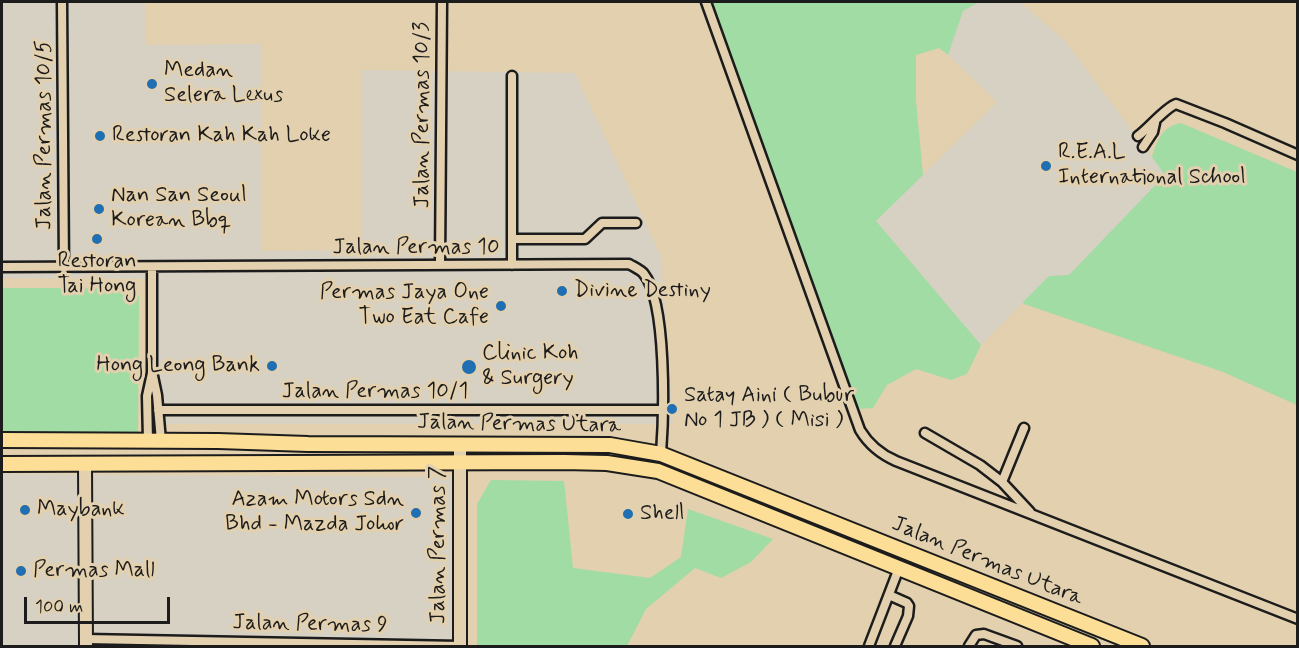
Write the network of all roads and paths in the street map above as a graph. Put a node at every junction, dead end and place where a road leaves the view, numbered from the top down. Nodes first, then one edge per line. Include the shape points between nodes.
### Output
1 (62, 2) edge
2 (442, 2) edge
3 (706, 2) edge
4 (512, 76) dead end
5 (1155, 122) junction
6 (1138, 136) dead end
7 (1143, 147) dead end
8 (1298, 155) edge
9 (636, 223) dead end
10 (512, 239) junction
11 (440, 265) junction
12 (512, 265) junction
13 (2, 267) edge
14 (152, 267) junction
15 (64, 268) junction
16 (152, 373) junction
17 (158, 410) junction
18 (664, 410) junction
19 (1024, 428) dead end
20 (925, 433) dead end
21 (2, 440) edge
22 (154, 440) junction
23 (308, 444) junction
24 (460, 444) junction
25 (661, 454) junction
26 (460, 463) junction
27 (2, 464) edge
28 (309, 464) junction
29 (85, 465) junction
30 (1002, 482) junction
31 (1032, 515) junction
32 (900, 568) junction
33 (889, 595) junction
34 (1298, 619) edge
35 (86, 643) edge
36 (209, 644) edge
37 (460, 646) edge
38 (869, 646) edge
39 (895, 646) edge
40 (969, 646) edge
41 (1017, 646) edge
42 (1092, 646) edge
43 (1142, 646) edge

1 - 15 street, Jalan Permas 10/5
2 - 11 street, Jalan Permas 10/3
3 - 31 street via 866,440 885,456
4 - 10 street
5 - 6 street
5 - 7 street
5 - 8 street via 1176,104
9 - 10 street via 602,223 585,239
10 - 12 street
11 - 12 street, Jalan Permas 10
11 - 14 street, Jalan Permas 10
12 - 18 street, Jalan Permas 10 via 629,264 643,273 652,289 660,338
13 - 15 street, Jalan Permas 10
14 - 15 street, Jalan Permas 10
14 - 16 street
16 - 17 street
16 - 22 street via 147,396
17 - 18 street, Jalan Permas 10/1
17 - 22 street
18 - 25 street, Jalan Permas 10
19 - 30 street
20 - 30 street
21 - 22 main road, Jalan Permas Utara
22 - 23 main road, Jalan Permas Utara
23 - 24 main road, Jalan Permas Utara
23 - 28 main road via 315,453
24 - 25 main road, Jalan Permas Utara via 610,446
24 - 26 street, Jalan Permas 7
25 - 43 main road, Jalan Permas Utara
26 - 28 main road, Jalan Permas Utara
26 - 32 main road, Jalan Permas Utara via 607,463 658,471
26 - 37 street, Jalan Permas 7
27 - 29 main road, Jalan Permas Utara
28 - 29 main road, Jalan Permas Utara
29 - 35 street
30 - 31 street
31 - 34 street
32 - 33 street
32 - 42 main road, Jalan Permas Utara
33 - 38 street
33 - 39 street via 909,606
35 - 36 street, Jalan Permas 9
36 - 37 street, Jalan Permas 9
40 - 41 street via 976,635 984,634

